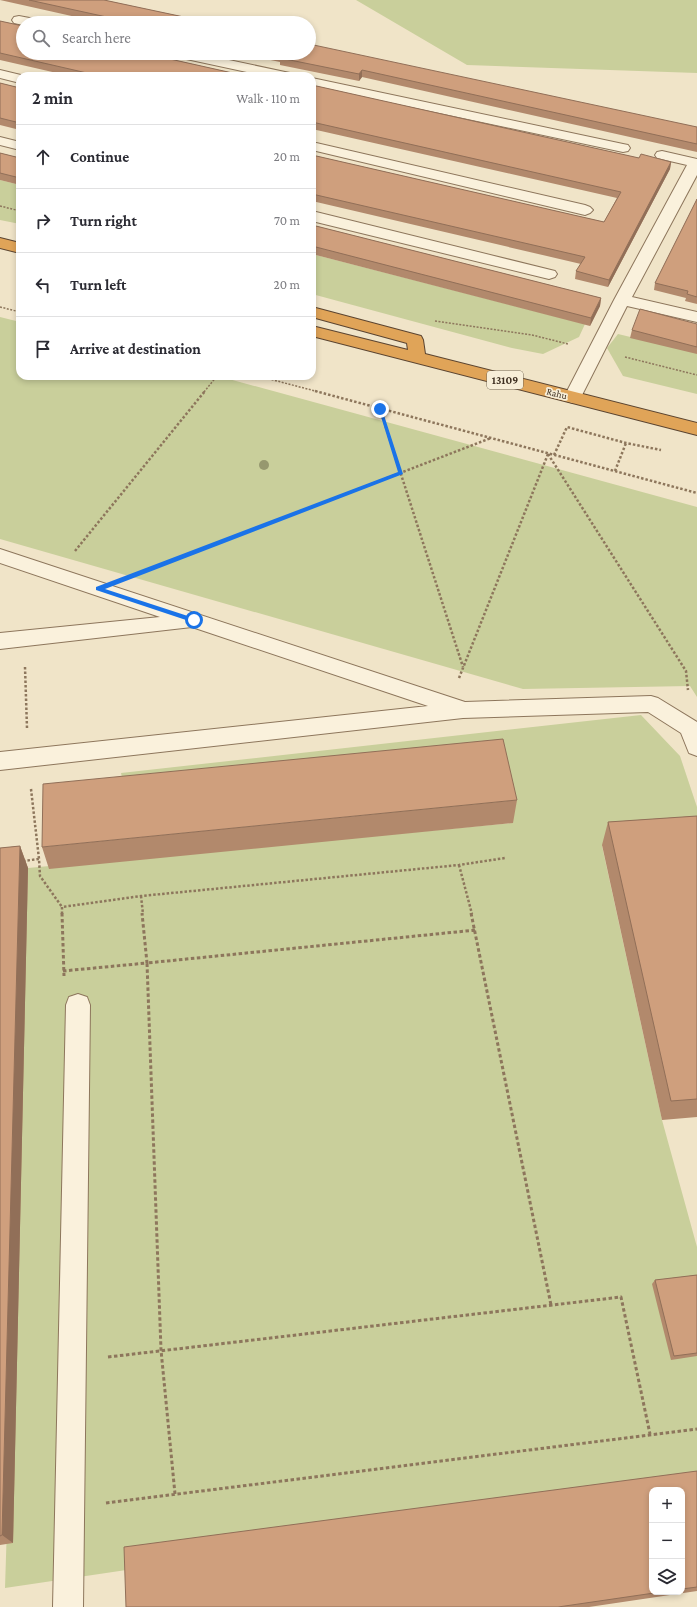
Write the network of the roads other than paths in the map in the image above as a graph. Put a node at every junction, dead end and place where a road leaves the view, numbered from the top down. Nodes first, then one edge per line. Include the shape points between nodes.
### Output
1 (210, 60) edge
2 (266, 72) edge
3 (0, 74) edge
4 (16, 78) edge
5 (316, 83) edge
6 (0, 141) edge
7 (16, 145) edge
8 (316, 147) edge
9 (624, 148) dead end
10 (662, 155) dead end
11 (696, 163) edge
12 (585, 210) dead end
13 (316, 217) edge
14 (0, 243) edge
15 (16, 247) edge
16 (549, 274) dead end
17 (622, 300) junction
18 (316, 313) edge
19 (697, 317) edge
20 (316, 332) edge
21 (417, 357) junction
22 (573, 397) junction
23 (697, 429) edge
24 (0, 556) edge
25 (194, 620) junction
26 (0, 641) edge
27 (457, 707) junction
28 (697, 747) edge
29 (0, 761) edge
30 (78, 1005) road end
31 (68, 1607) edge

1 - 2 lane
3 - 4 lane
5 - 9 lane
6 - 7 lane
8 - 12 lane
10 - 11 lane
11 - 17 lane
13 - 16 lane
14 - 15 highway
17 - 19 lane
17 - 22 lane
18 - 21 highway via 415,340
20 - 21 highway, Rahu / 13109
21 - 22 highway, Rahu / 13109
22 - 23 highway, Rahu / 13109
24 - 25 lane
25 - 26 lane
25 - 27 lane
27 - 28 lane via 651,704 690,728
27 - 29 lane
30 - 31 lane

